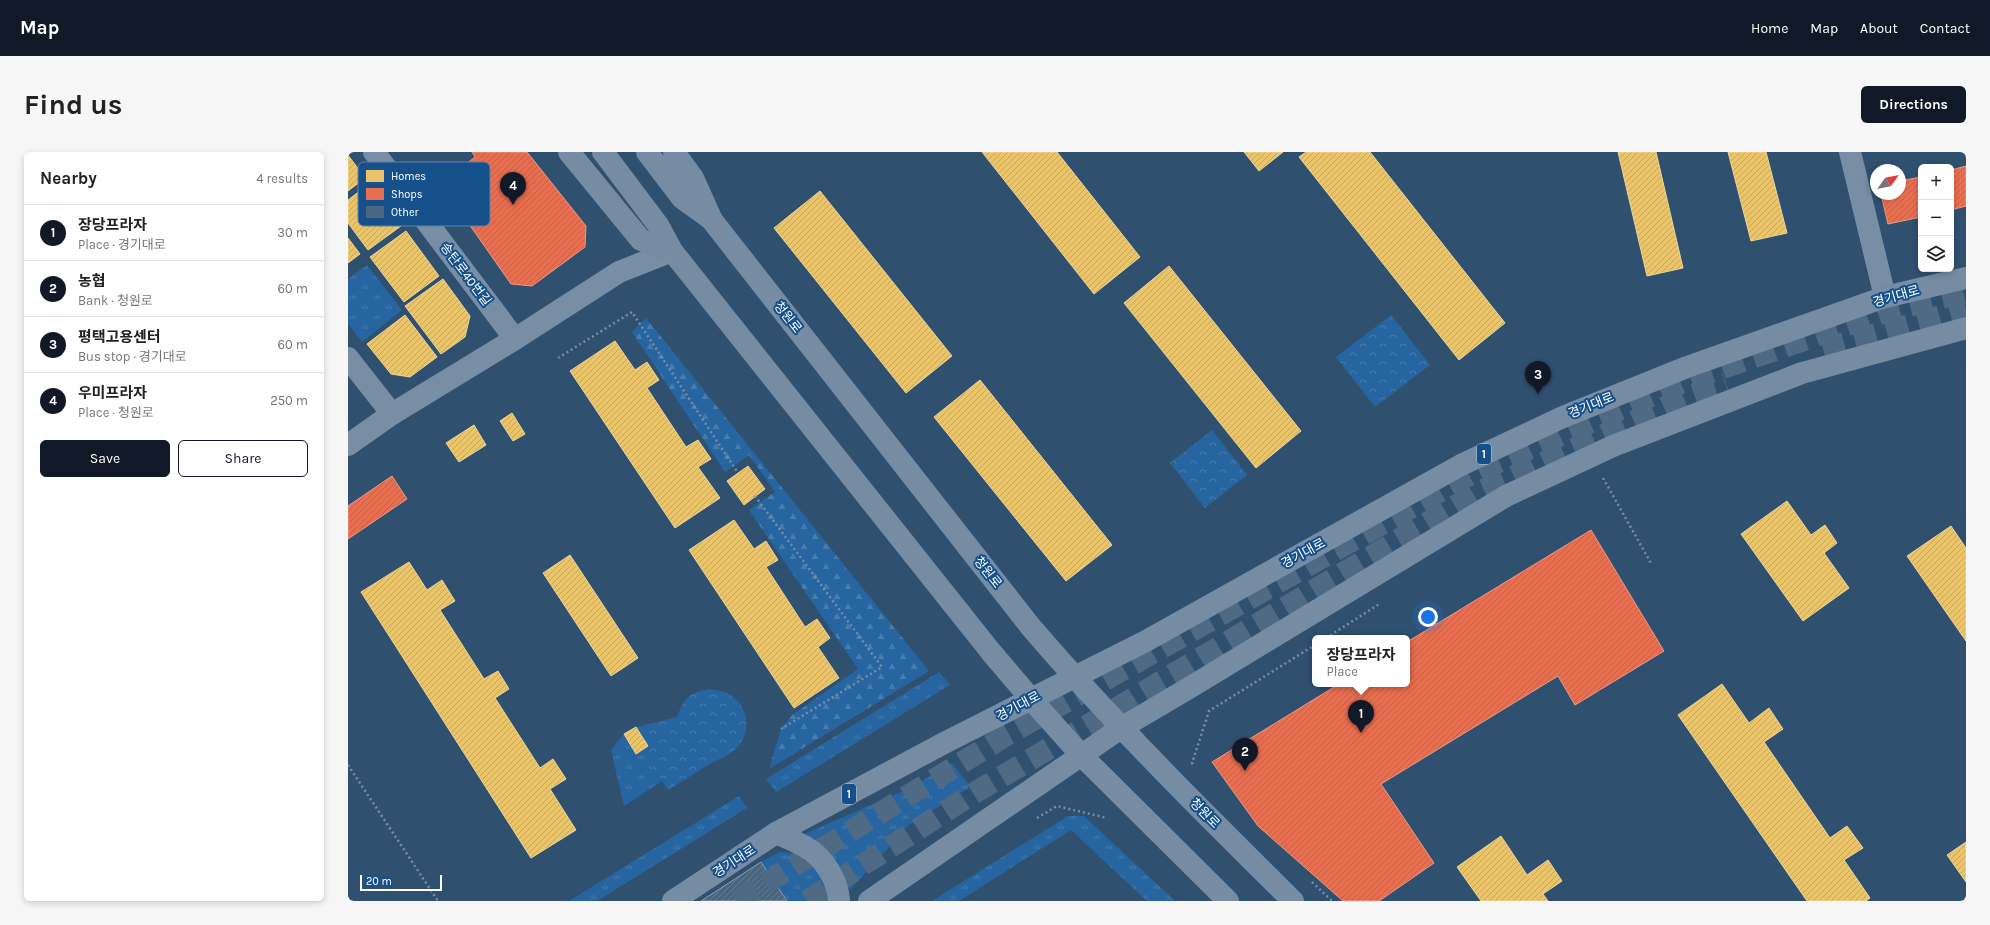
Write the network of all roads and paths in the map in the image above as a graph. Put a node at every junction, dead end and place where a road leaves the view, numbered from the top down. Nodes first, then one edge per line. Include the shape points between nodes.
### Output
1 (374, 152) edge
2 (569, 152) edge
3 (603, 152) edge
4 (647, 152) edge
5 (674, 152) edge
6 (1850, 152) edge
7 (382, 162) edge
8 (711, 219) junction
9 (430, 226) edge
10 (672, 251) junction
11 (1966, 278) edge
12 (1885, 297) junction
13 (1966, 328) edge
14 (515, 339) junction
15 (348, 358) edge
16 (558, 358) dead end
17 (392, 414) junction
18 (348, 445) edge
19 (738, 473) dead end
20 (1610, 475) dead end
21 (1603, 478) junction
22 (1596, 481) dead end
23 (755, 496) dead end
24 (1652, 565) dead end
25 (1385, 601) dead end
26 (1331, 635) edge
27 (1312, 647) edge
28 (1074, 677) junction
29 (1031, 699) junction
30 (1121, 728) junction
31 (781, 729) dead end
32 (1080, 755) junction
33 (348, 766) edge
34 (1197, 768) dead end
35 (1109, 819) dead end
36 (1031, 823) dead end
37 (776, 833) junction
38 (437, 901) edge
39 (673, 901) edge
40 (839, 901) edge
41 (868, 901) edge
42 (1228, 901) edge
43 (1294, 901) edge

1 - 7 street, 송탄로40번길
2 - 10 main road via 641,240
3 - 10 main road via 658,225
4 - 8 main road, 청원로 via 682,198
5 - 8 main road, 청원로 via 693,178
6 - 12 street
8 - 28 main road, 청원로 via 1030,626
9 - 14 street, 송탄로40번길
10 - 14 street via 619,272
10 - 29 main road
11 - 12 main road, 경기대로 / 1
12 - 28 main road, 경기대로 / 1 via 1687,367 1563,417 1461,465 1146,641
13 - 30 main road via 1802,373 1613,446 1506,496
14 - 17 street
15 - 17 street
16 - 19 path via 632,312
17 - 18 street
20 - 21 path
21 - 22 path
21 - 24 path
23 - 31 path via 882,667
25 - 26 path
27 - 34 path via 1209,711 1192,763
28 - 29 main road, 경기대로 / 1
28 - 30 main road, 청원로
29 - 32 main road
29 - 37 main road, 경기대로 / 1
30 - 32 main road
30 - 43 main road, 청원로
32 - 41 main road
32 - 42 main road
33 - 38 path
35 - 36 path via 1057,806
37 - 39 main road, 경기대로 / 1
37 - 40 main road via 804,845 827,864 839,894

